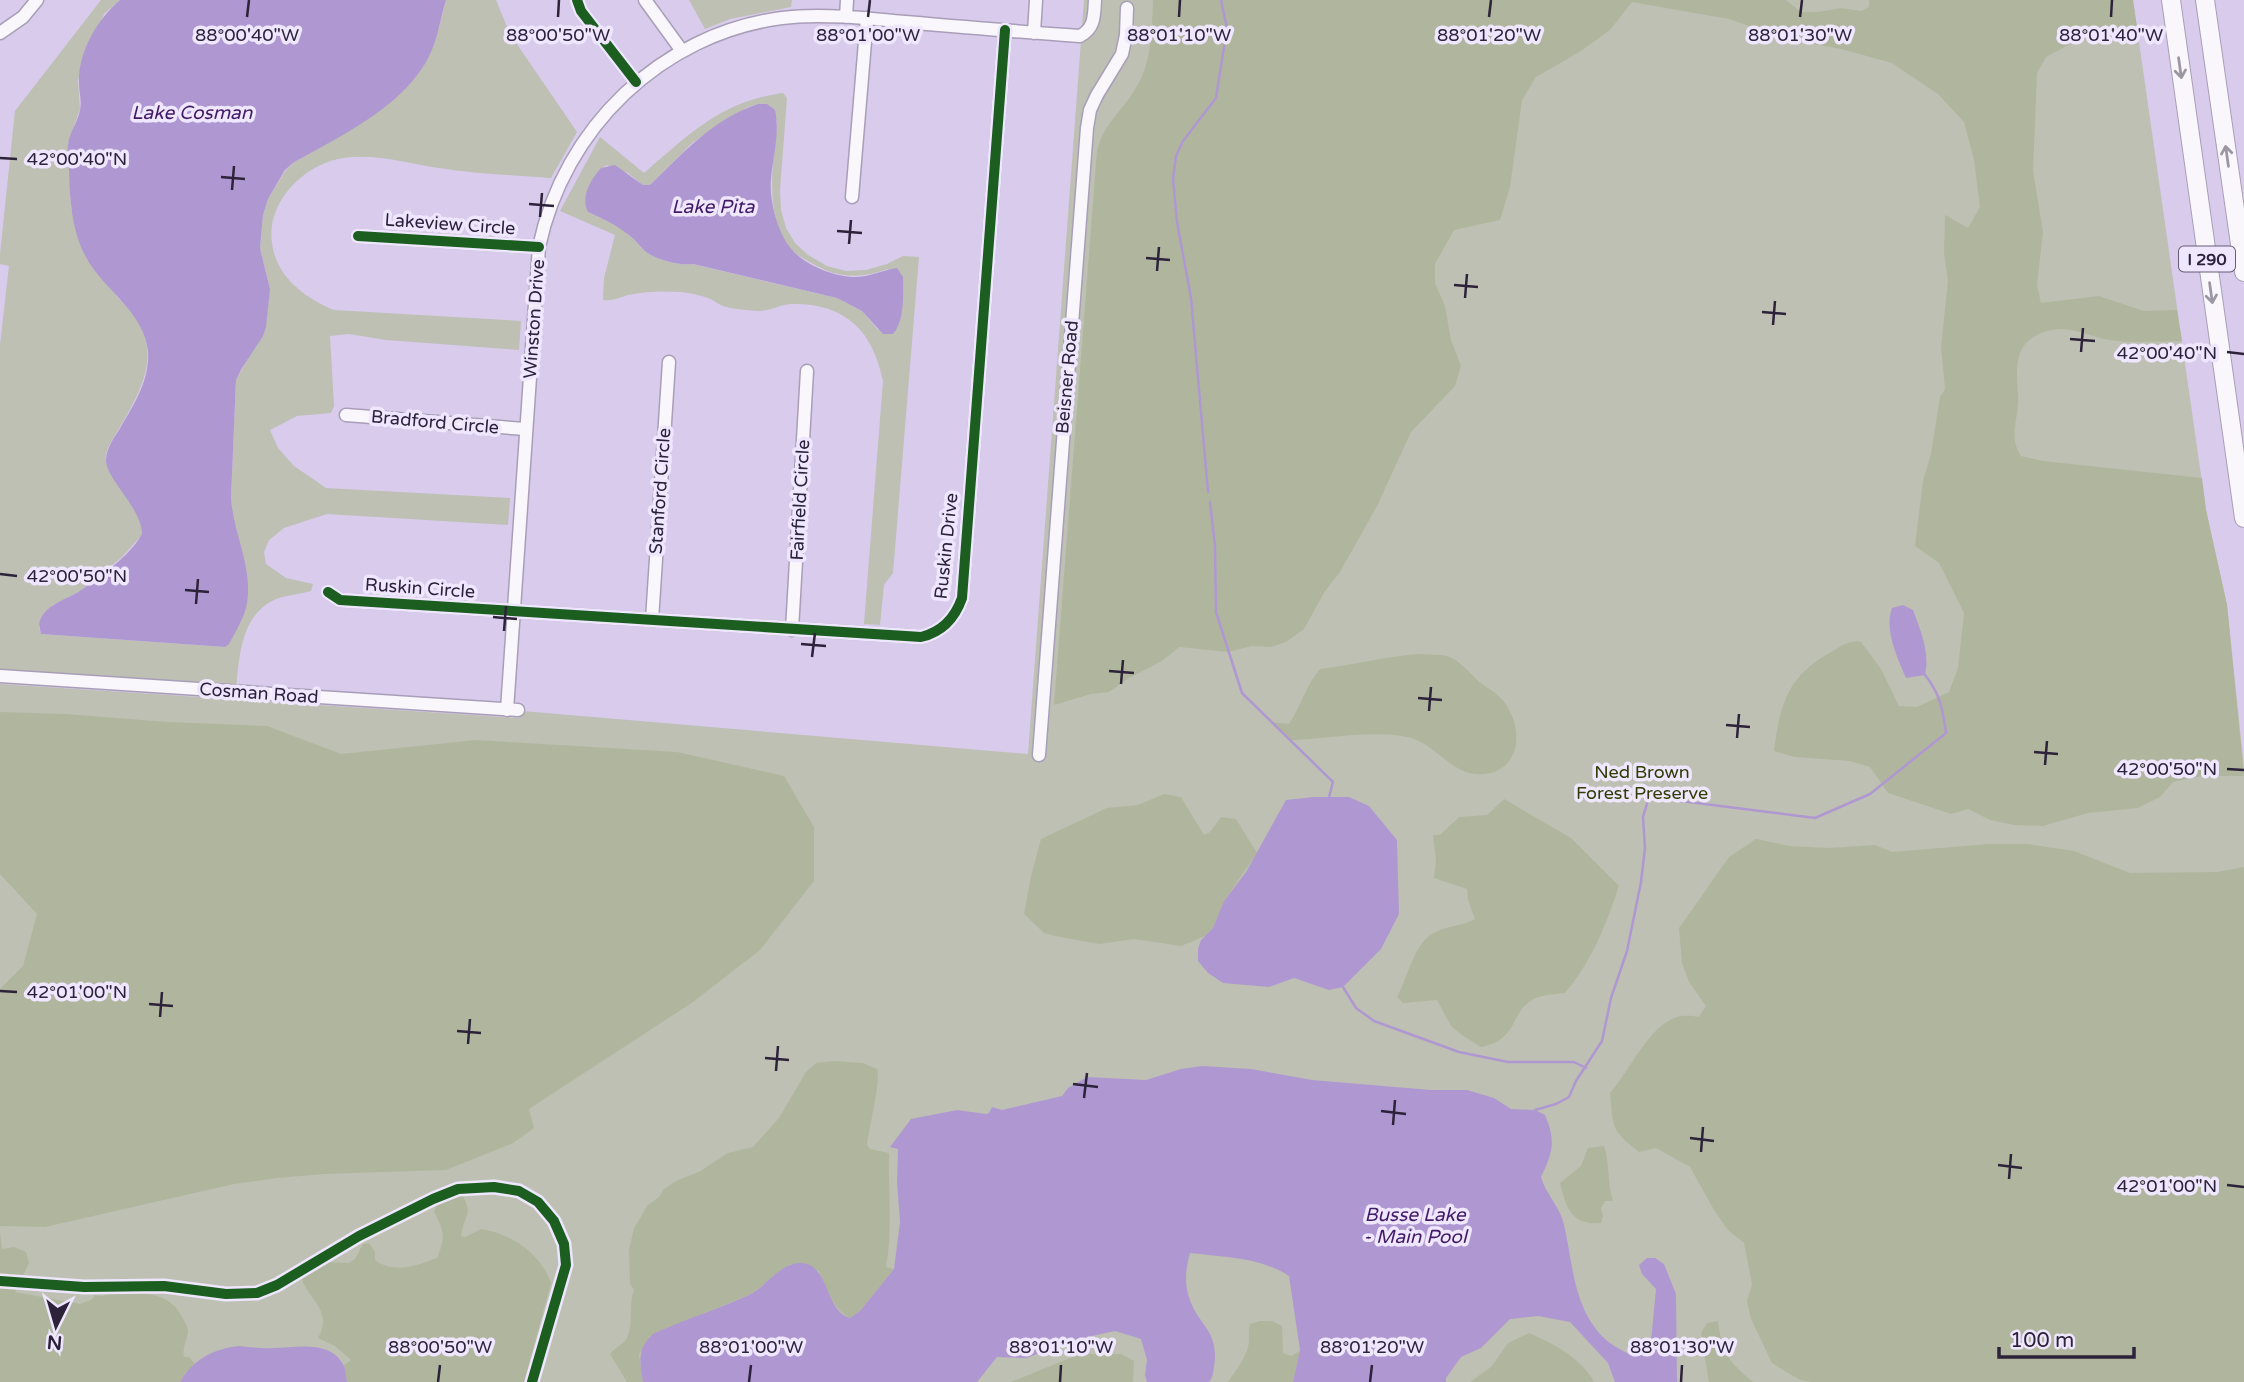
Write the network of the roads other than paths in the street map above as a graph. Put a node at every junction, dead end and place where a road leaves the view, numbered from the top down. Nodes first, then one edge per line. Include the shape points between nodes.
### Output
1 (37, 0) edge
2 (577, 0) edge
3 (645, 0) edge
4 (848, 0) edge
5 (1036, 0) edge
6 (1095, 0) edge
7 (2171, 0) edge
8 (2205, 0) edge
9 (1127, 8) dead end
10 (846, 17) junction
11 (867, 18) junction
12 (1005, 30) junction
13 (0, 33) edge
14 (1034, 33) junction
15 (682, 51) junction
16 (636, 82) junction
17 (852, 197) dead end
18 (358, 236) dead end
19 (539, 247) junction
20 (2244, 272) edge
21 (669, 362) dead end
22 (807, 371) dead end
23 (345, 415) dead end
24 (525, 429) junction
25 (2244, 518) edge
26 (328, 592) dead end
27 (512, 612) junction
28 (652, 620) junction
29 (792, 630) junction
30 (0, 676) edge
31 (512, 710) joint
32 (1038, 755) dead end

1 - 13 street
2 - 16 street
3 - 15 street
4 - 10 street
5 - 14 street
6 - 14 street, Winston Drive via 1093,23 1080,36
7 -> 25 highway, I 290
20 -> 8 highway, I 290
9 - 32 street, Beisner Road via 1122,54 1097,95 1087,128
10 - 11 street, Winston Drive
10 - 15 street, Winston Drive via 785,17 754,23
11 - 12 street, Winston Drive
11 - 17 street
12 - 14 street, Winston Drive
12 - 29 street, Ruskin Drive via 962,598 957,613 933,634 921,638
15 - 16 street, Winston Drive
16 - 19 street, Winston Drive via 583,142 550,206
18 - 19 street, Lakeview Circle
19 - 24 street, Winston Drive
21 - 28 street, Stanford Circle
22 - 29 street, Fairfield Circle
23 - 24 street, Bradford Circle
24 - 27 street, Winston Drive
26 - 27 street, Ruskin Circle via 340,600
27 - 28 street, Ruskin Drive
27 - 31 street, Winston Drive
28 - 29 street, Ruskin Drive
30 - 31 street, Cosman Road

